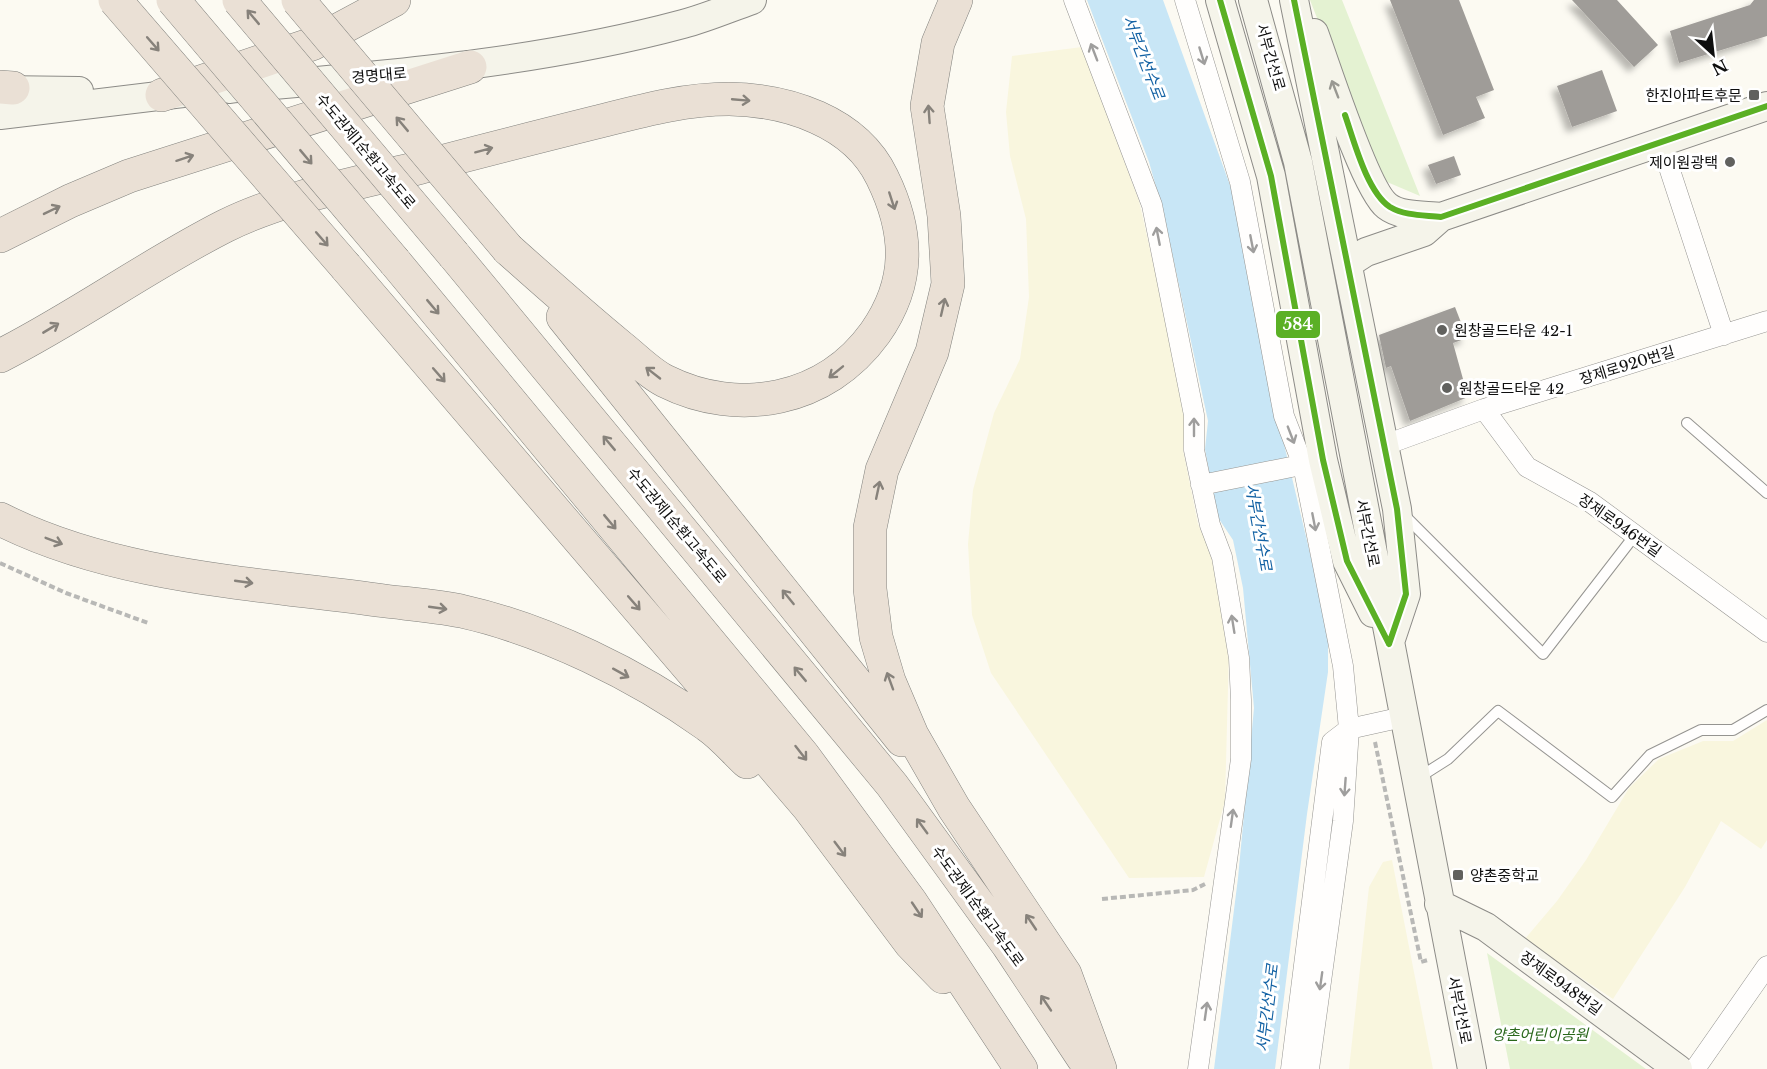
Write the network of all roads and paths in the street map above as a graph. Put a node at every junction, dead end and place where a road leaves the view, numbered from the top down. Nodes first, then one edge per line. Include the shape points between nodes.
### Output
1 (115, 0) edge
2 (173, 0) edge
3 (239, 0) edge
4 (298, 0) edge
5 (394, 0) edge
6 (752, 0) edge
7 (956, 0) edge
8 (1074, 0) edge
9 (1185, 0) edge
10 (1220, 0) edge
11 (1254, 0) edge
12 (1294, 0) edge
13 (1301, 0) edge
14 (470, 67) junction
15 (3, 95) edge
16 (162, 95) junction
17 (1767, 106) edge
18 (1661, 143) junction
19 (1441, 217) junction
20 (0, 236) edge
21 (508, 249) junction
22 (1349, 263) junction
23 (1767, 321) edge
24 (1724, 335) junction
25 (0, 356) edge
26 (1484, 409) junction
27 (1687, 423) dead end
28 (1385, 445) junction
29 (1305, 464) junction
30 (1204, 485) junction
31 (1767, 493) edge
32 (1397, 509) junction
33 (0, 519) edge
34 (1635, 535) junction
35 (0, 563) edge
36 (148, 623) dead end
37 (1767, 632) edge
38 (1389, 644) junction
39 (1767, 710) edge
40 (1403, 717) junction
41 (1349, 729) junction
42 (1415, 779) junction
43 (809, 808) junction
44 (954, 808) junction
45 (1207, 883) dead end
46 (1102, 899) dead end
47 (1439, 904) junction
48 (1767, 966) edge
49 (1013, 1056) edge
50 (1090, 1069) edge
51 (1100, 1069) edge
52 (1198, 1069) edge
53 (1291, 1069) edge
54 (1309, 1069) edge
55 (1472, 1069) edge
56 (1678, 1069) edge
57 (1695, 1069) edge

1 -> 43 highway, bridge
2 -> 49 highway, bridge via 802,754 911,902
50 -> 3 highway, 수도권제1순환고속도로, bridge via 1008,945 892,785
21 -> 4 highway, bridge
5 - 16 highway via 312,44
6 - 14 street, 경명대로 via 685,24 558,53
44 -> 7 highway via 912,735 889,681 876,637 870,589 870,538 882,470 932,352 948,284 944,216 927,106 938,43
30 -> 8 street via 1194,450 1194,415 1152,205
9 -> 29 street via 1240,182 1284,416
10 - 29 street via 1271,176
11 - 38 street, 서부간선로 via 1298,162
12 - 22 street
19 -> 13 street via 1406,214 1387,206 1370,182
14 - 16 street, 경명대로
20 -> 14 highway via 129,176
15 - 16 street, 경명대로
17 - 18 street
18 - 19 street
18 - 24 street
19 - 22 street via 1424,232 1366,252
25 -> 21 highway via 227,225 280,205 683,101 771,103 808,112 844,134 874,161 890,194 903,237 901,275 891,310 864,348 831,377 792,394 748,401 698,395 661,379 582,316
44 -> 21 highway
22 - 28 street
23 - 24 street, 장제로920번길
24 - 26 street, 장제로920번길
26 - 28 street, 장제로920번길
26 - 34 street, 장제로946번길 via 1527,467 1590,502
27 - 31 lane
28 - 32 street
29 - 30 street
29 - 38 street
29 -> 41 street via 1343,666
52 -> 30 street via 1241,759 1239,658 1222,557 1210,525
32 - 34 lane via 1543,654
32 - 38 street via 1406,594
33 -> 43 highway via 66,546 117,561 462,612 536,635 602,662 709,726 780,792
34 - 37 street, 장제로946번길
35 - 36 path via 66,593
38 - 40 street, 서부간선로
39 - 42 lane via 1733,730 1701,730 1650,755 1612,796 1498,711 1448,759
40 - 41 street
40 - 42 street, 서부간선로
41 - 53 street via 1332,741
41 -> 54 street via 1343,821
42 - 47 street, 서부간선로
43 -> 49 highway via 911,944
51 -> 44 highway via 1065,974
45 - 46 path via 1193,890
47 - 55 street, 서부간선로
47 - 56 street, 장제로948번길 via 1486,927
48 - 57 street

